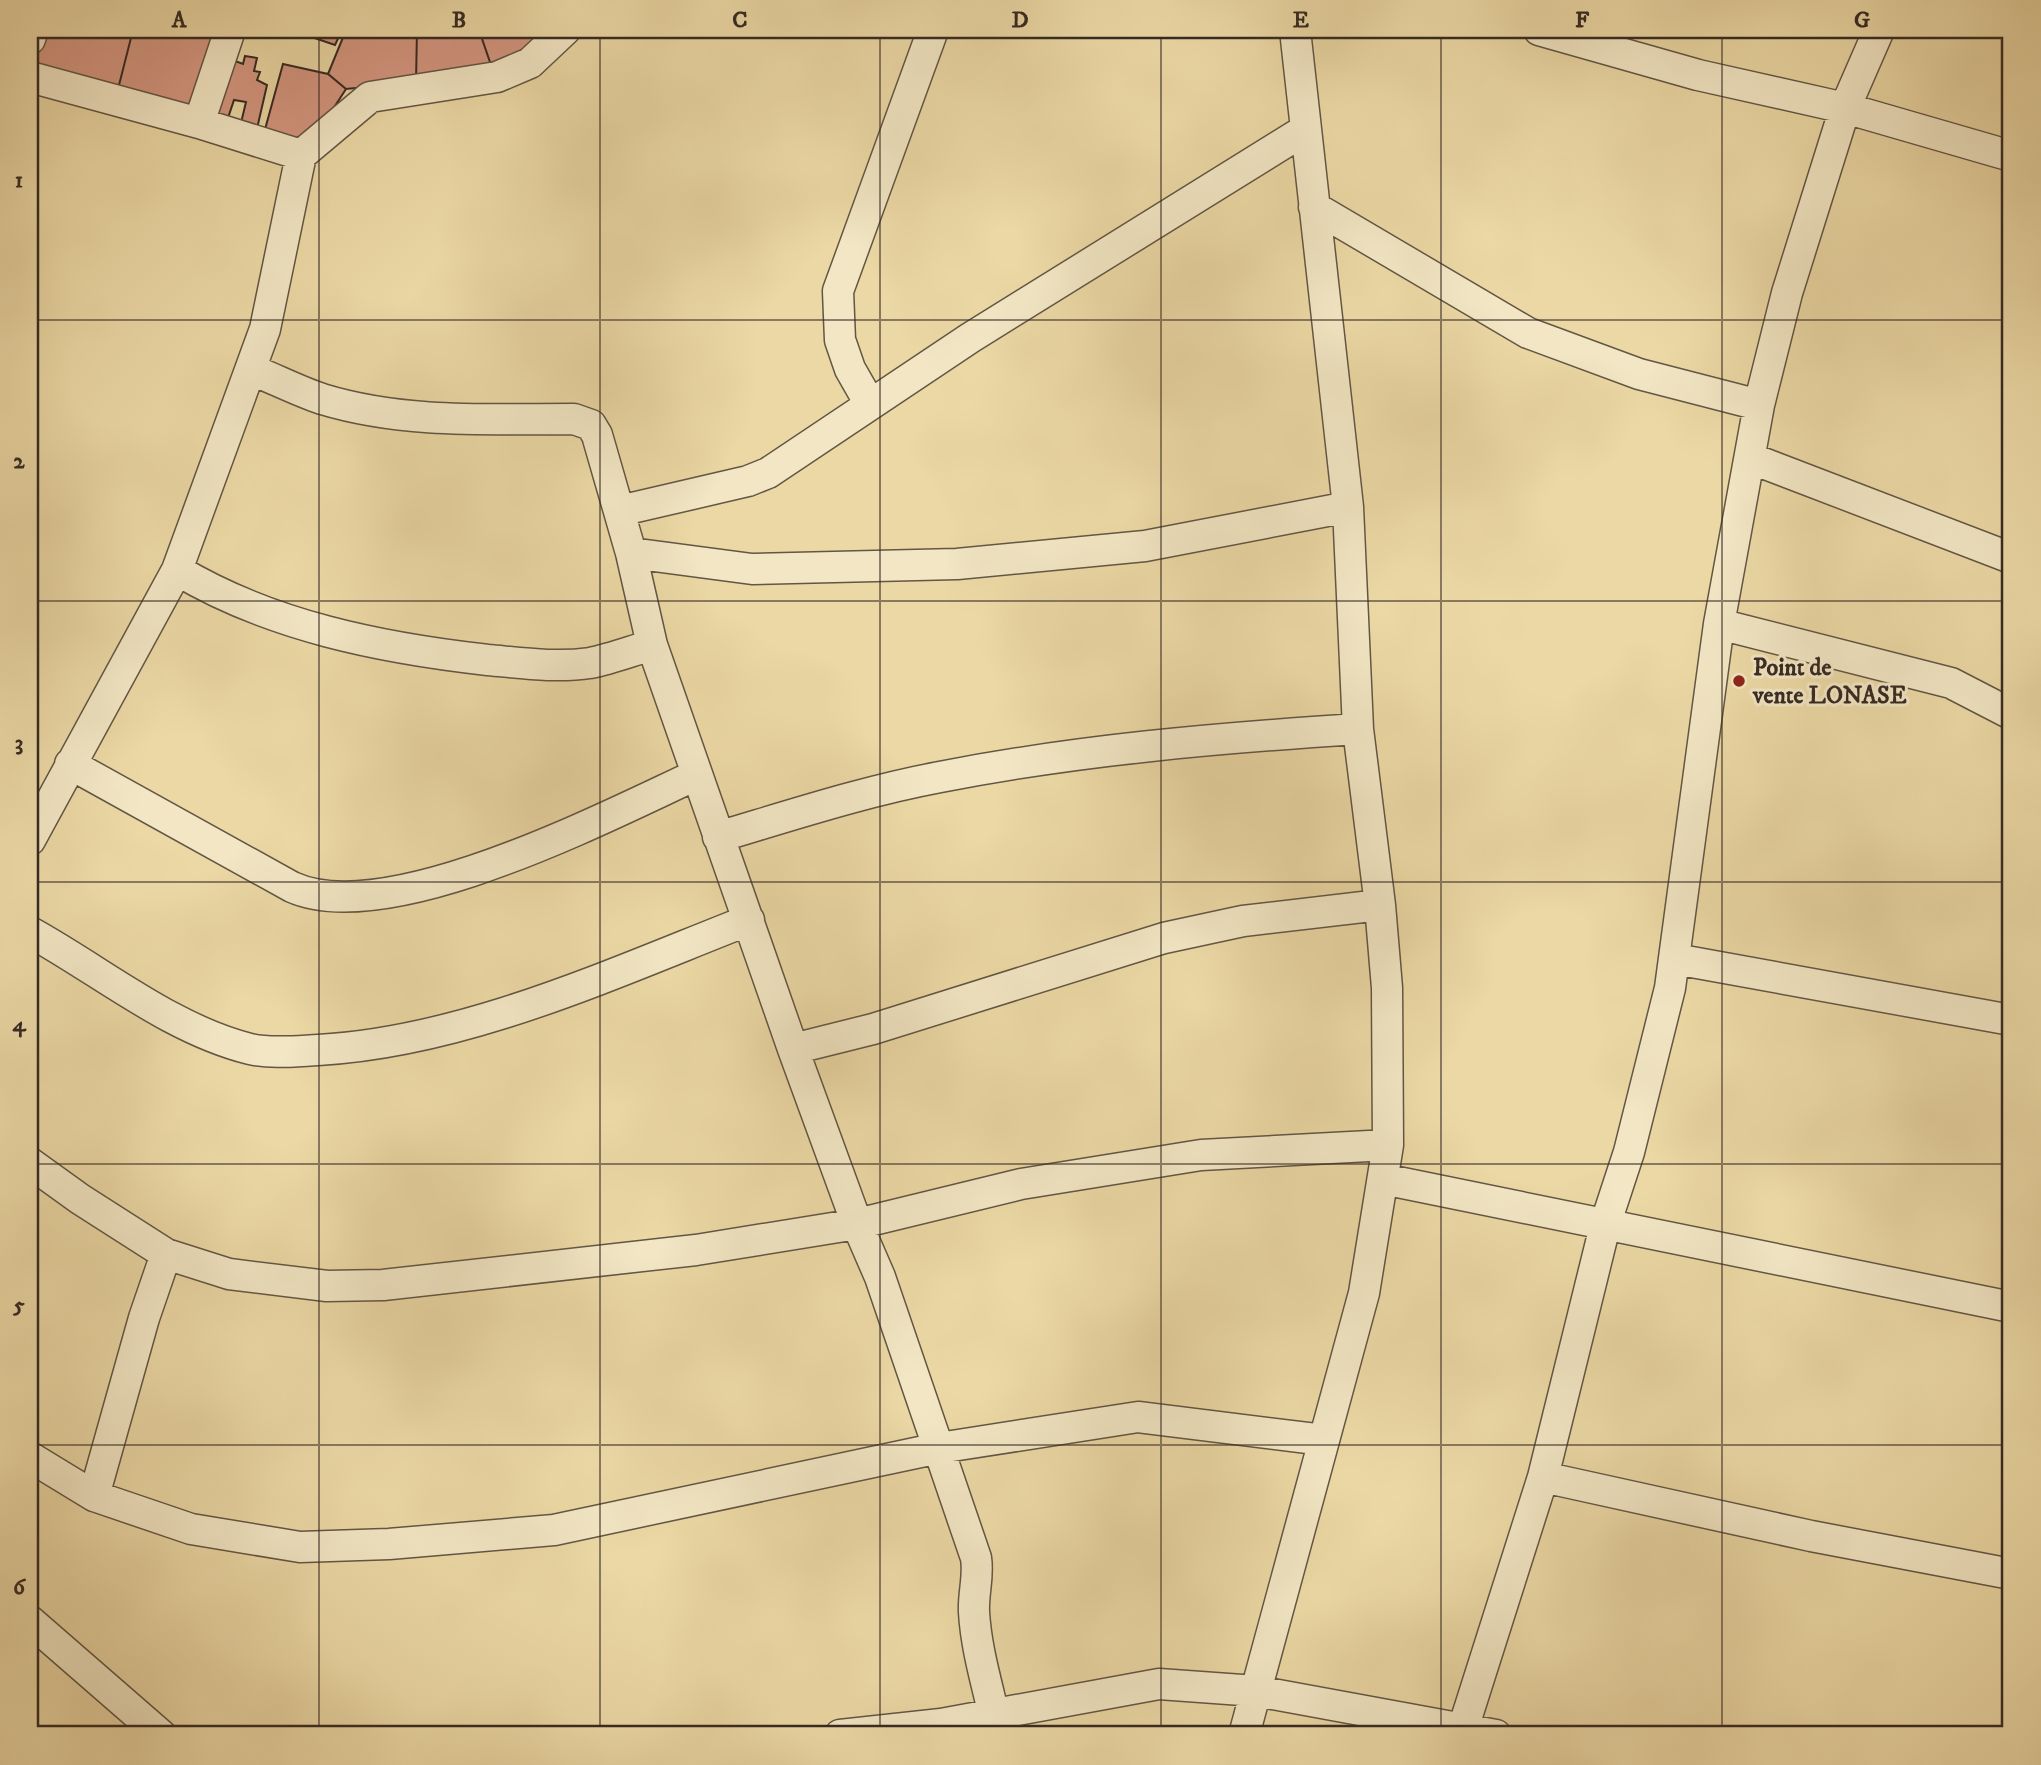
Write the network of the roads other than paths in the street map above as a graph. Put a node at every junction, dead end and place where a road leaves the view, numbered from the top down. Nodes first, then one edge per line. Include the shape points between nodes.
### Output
1 (33, 30) edge
2 (230, 30) edge
3 (565, 30) edge
4 (933, 30) edge
5 (1295, 30) edge
6 (1539, 30) edge
7 (1879, 30) edge
8 (30, 39) edge
9 (30, 77) edge
10 (1845, 108) junction
11 (199, 123) junction
12 (1305, 130) junction
13 (301, 155) junction
14 (2011, 156) edge
15 (1314, 207) junction
16 (252, 370) junction
17 (870, 404) junction
18 (1759, 405) junction
19 (1750, 458) junction
20 (1348, 507) junction
21 (619, 511) junction
22 (631, 554) junction
23 (2011, 558) edge
24 (177, 570) junction
25 (1719, 624) junction
26 (652, 645) junction
27 (2011, 714) edge
28 (1358, 729) junction
29 (70, 764) junction
30 (696, 775) junction
31 (718, 836) junction
32 (30, 840) edge
33 (1380, 905) junction
34 (749, 920) junction
35 (30, 932) edge
36 (1675, 959) junction
37 (2011, 1020) edge
38 (793, 1049) junction
39 (1388, 1145) junction
40 (30, 1163) edge
41 (1383, 1178) junction
42 (1606, 1222) junction
43 (857, 1223) junction
44 (166, 1254) junction
45 (2011, 1307) edge
46 (1324, 1440) junction
47 (939, 1448) junction
48 (30, 1457) edge
49 (1543, 1477) junction
50 (94, 1496) junction
51 (2011, 1574) edge
52 (30, 1621) edge
53 (1256, 1691) junction
54 (994, 1715) junction
55 (942, 1730) edge
56 (1462, 1731) edge
57 (161, 1735) edge
58 (840, 1735) edge
59 (1244, 1735) edge
60 (1496, 1735) edge

1 - 8 street
2 - 11 street
3 - 13 street via 530,63 497,77 370,97
4 - 17 street via 838,290 840,340
5 - 12 street
6 - 10 street via 1698,75
7 - 10 street
9 - 11 street
10 - 14 street
10 - 18 street via 1787,293
11 - 13 street
12 - 15 street
12 - 17 street
13 - 16 street via 274,293
15 - 18 street via 1528,333 1639,374
15 - 20 street
16 - 21 street via 322,399 397,416 584,421 597,435
16 - 24 street
17 - 21 street via 768,473
18 - 19 street
19 - 23 street
19 - 25 street
20 - 22 street via 1145,546 957,564 751,569
20 - 28 street
21 - 22 street
22 - 26 street
24 - 26 street via 218,595 265,613 378,645 545,666 589,663
24 - 29 street
25 - 27 street via 1951,683
25 - 36 street
26 - 30 street
28 - 31 street via 1185,741 940,777
28 - 33 street
29 - 30 street via 292,887 331,898 413,887 537,850
29 - 32 street
30 - 31 street
31 - 34 street
33 - 38 street via 1243,921 1164,939 873,1029
33 - 39 street via 1387,988
34 - 35 street via 465,1025 350,1048 299,1051 252,1050 216,1038
34 - 38 street
36 - 37 street
36 - 42 street via 1629,1152
38 - 43 street
39 - 41 street
39 - 43 street via 1201,1155 984,1192
40 - 44 street
41 - 42 street
41 - 46 street via 1364,1293
42 - 45 street
42 - 49 street
43 - 44 street via 696,1250 383,1285 327,1286 229,1274
43 - 47 street
44 - 50 street
46 - 47 street via 1138,1417
46 - 53 street
47 - 50 street via 554,1530 389,1544 300,1548 244,1540 191,1529
47 - 54 street via 976,1558 976,1641
48 - 50 street
49 - 51 street
49 - 56 street
52 - 57 street
53 - 54 street via 1159,1684
53 - 56 street
53 - 59 street
54 - 55 street
55 - 58 street
56 - 60 street

